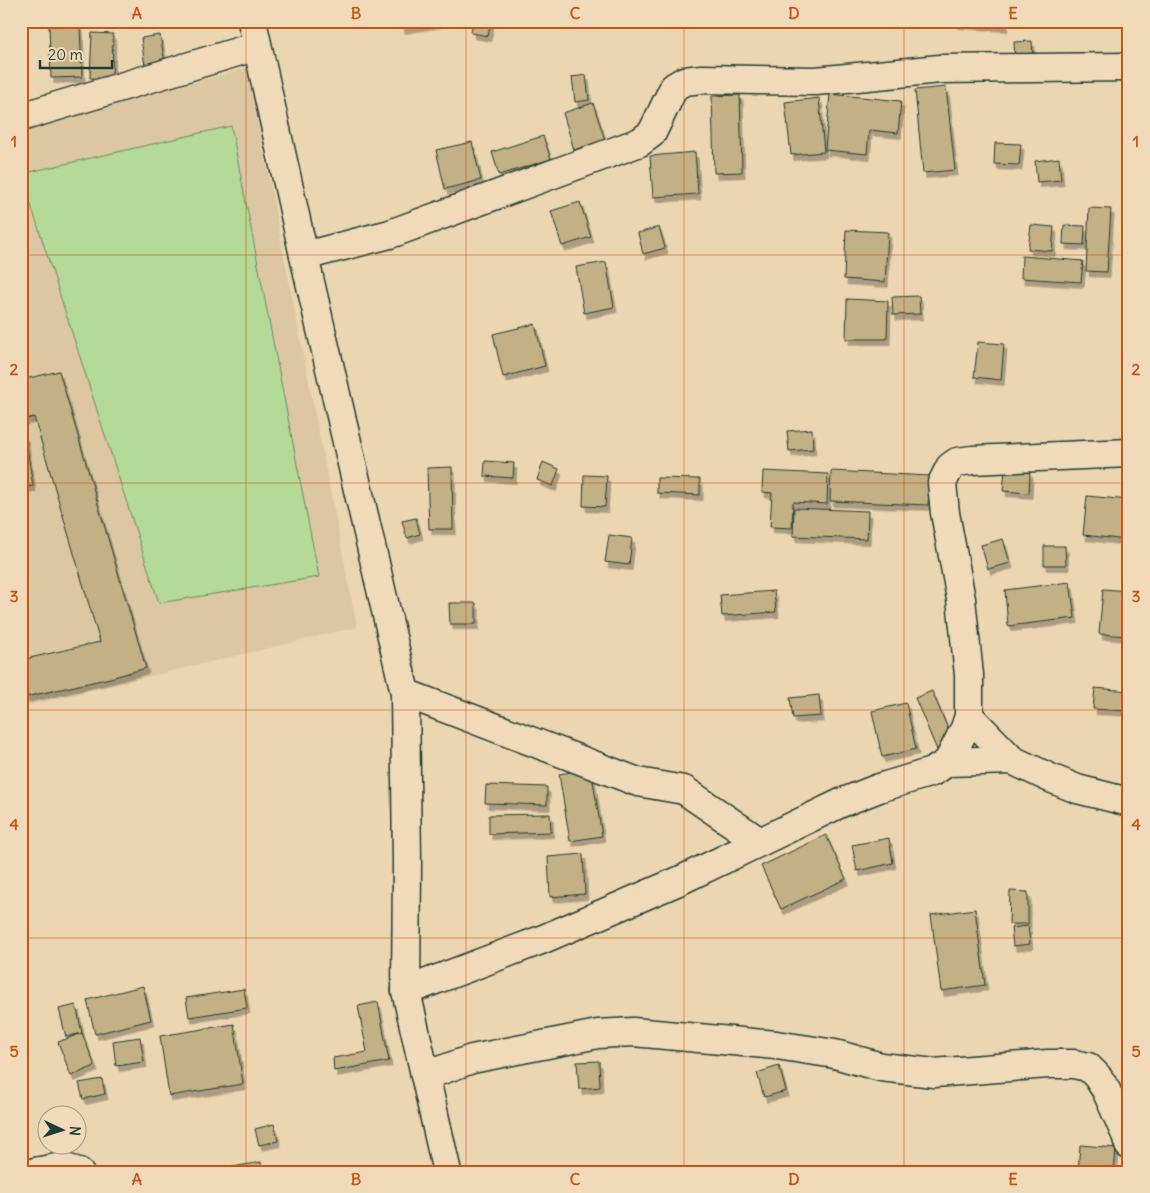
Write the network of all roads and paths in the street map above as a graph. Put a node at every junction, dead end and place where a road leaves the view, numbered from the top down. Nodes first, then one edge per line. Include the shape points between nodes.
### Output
1 (254, 34) edge
2 (1129, 67) edge
3 (21, 117) edge
4 (304, 256) junction
5 (1129, 453) edge
6 (406, 692) junction
7 (968, 716) junction
8 (1012, 760) junction
9 (948, 762) junction
10 (1129, 802) edge
11 (760, 842) junction
12 (406, 991) junction
13 (425, 1076) junction
14 (1129, 1145) edge
15 (35, 1172) edge
16 (79, 1172) edge
17 (446, 1172) edge

1 - 3 street
1 - 4 street
2 - 4 street via 940,69 816,81 684,80 674,87 652,133 640,142 390,234
4 - 6 street
5 - 7 street via 972,460 957,462 945,475 942,482 945,513 961,599 969,675
6 - 11 street via 638,782 684,790
6 - 12 street
7 - 8 street
7 - 9 street
8 - 9 street
8 - 10 street via 1076,789
9 - 11 street via 932,772 841,802
11 - 12 street via 682,880 540,940
12 - 13 street
13 - 14 street via 472,1059 598,1034 633,1032 835,1054 881,1067 934,1073 1074,1064 1088,1067 1097,1076
13 - 17 street
15 - 16 street via 62,1167

